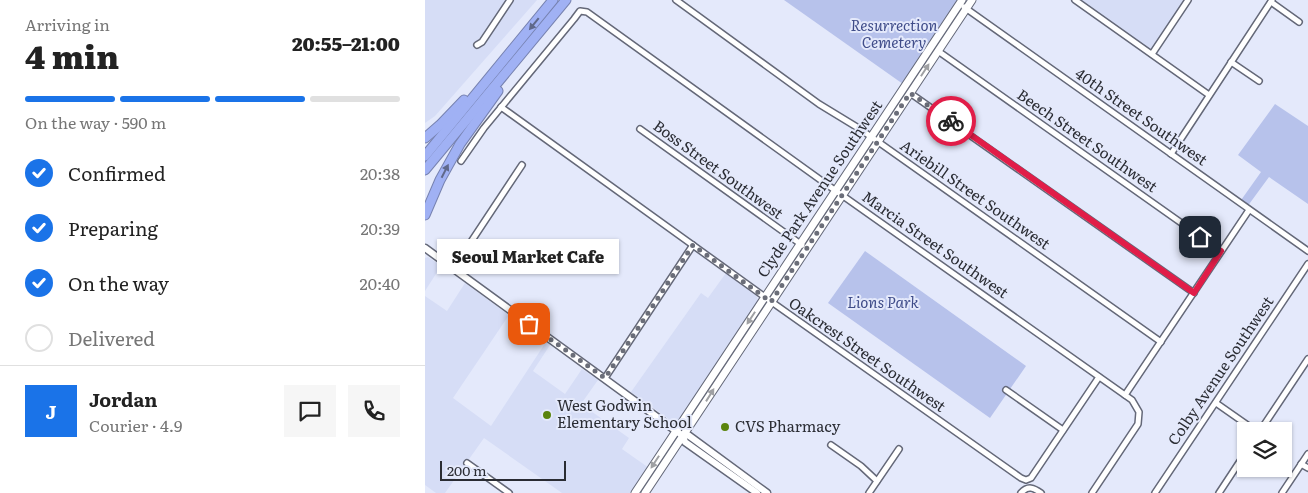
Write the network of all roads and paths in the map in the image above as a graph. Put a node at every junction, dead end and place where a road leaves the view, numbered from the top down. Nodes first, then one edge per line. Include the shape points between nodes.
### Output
1 (510, 0) edge
2 (553, 0) edge
3 (566, 0) edge
4 (676, 0) edge
5 (972, 0) edge
6 (1075, 0) edge
7 (1188, 0) edge
8 (1271, 1) edge
9 (961, 2) edge
10 (966, 9) junction
11 (1299, 22) dead end
12 (533, 40) junction
13 (477, 45) dead end
14 (514, 48) junction
15 (938, 51) junction
16 (1152, 54) junction
17 (1231, 62) junction
18 (1259, 81) dead end
19 (910, 93) junction
20 (1209, 96) junction
21 (501, 107) junction
22 (639, 128) dead end
23 (425, 138) edge
24 (875, 139) junction
25 (1171, 154) junction
26 (425, 156) edge
27 (461, 161) dead end
28 (522, 165) dead end
29 (425, 170) edge
30 (839, 192) junction
31 (1249, 210) junction
32 (425, 215) edge
33 (693, 245) junction
34 (803, 246) junction
35 (425, 248) edge
36 (1221, 251) junction
37 (1308, 251) edge
38 (1308, 264) edge
39 (453, 269) junction
40 (1194, 293) junction
41 (768, 299) junction
42 (1161, 342) junction
43 (1308, 359) edge
44 (1099, 377) junction
45 (605, 378) junction
46 (1006, 390) dead end
47 (1125, 395) junction
48 (1216, 403) junction
49 (1243, 422) edge
50 (1266, 422) edge
51 (1063, 430) junction
52 (676, 431) junction
53 (683, 436) junction
54 (831, 445) dead end
55 (899, 449) dead end
56 (1308, 454) edge
57 (467, 463) dead end
58 (1301, 464) junction
59 (1237, 466) edge
60 (1308, 468) edge
61 (877, 481) junction
62 (648, 492) edge
63 (509, 493) edge
64 (635, 493) edge
65 (757, 493) edge
66 (767, 493) edge
67 (869, 493) edge
68 (1021, 493) edge
69 (1041, 493) edge
70 (1092, 493) edge
71 (1155, 493) edge
72 (1219, 493) edge
73 (1282, 493) edge

1 - 13 street
2 -> 14 highway
3 - 12 highway
4 - 24 street, Ariebill Street Southwest via 819,104
5 - 10 main road, Clyde Park Avenue Southwest
6 - 16 street
7 - 16 street
8 - 11 street
8 - 17 street
9 - 10 street, 40th Street Southwest
9 - 24 main road, Clyde Park Avenue Southwest
10 - 15 main road, Clyde Park Avenue Southwest
10 - 25 street, 40th Street Southwest
12 - 29 highway
32 -> 12 highway via 460,144
14 - 23 highway
14 - 26 highway
19 -> 15 main road, Clyde Park Avenue Southwest
15 - 36 street, Beech Street Southwest
16 - 20 street
17 - 18 street
17 - 20 street
19 - 24 main road, Clyde Park Avenue Southwest
19 - 40 street
20 - 25 street
21 - 27 street
21 - 30 street, Marcia Street Southwest via 583,10
21 - 33 street, Oakcrest Street Southwest
22 - 34 street, Boss Street Southwest
24 - 30 main road, Clyde Park Avenue Southwest
24 - 42 street, Ariebill Street Southwest
25 - 31 street, 40th Street Southwest
28 - 39 street
30 - 34 main road, Clyde Park Avenue Southwest
30 - 44 street, Marcia Street Southwest
31 - 36 street
31 - 37 street, 40th Street Southwest
33 - 41 street, Oakcrest Street Southwest
33 - 45 street
34 - 41 main road, Clyde Park Avenue Southwest
35 - 39 street
36 - 40 street
38 - 48 street, Colby Avenue Southwest
39 - 45 street
40 - 42 street
41 - 51 street, Oakcrest Street Southwest via 1021,478 1031,478
41 -> 52 main road, Clyde Park Avenue Southwest
53 -> 41 main road, Clyde Park Avenue Southwest
42 - 47 street
43 - 50 street
44 - 47 street, Marcia Street Southwest
44 - 51 street
45 - 52 street
46 - 51 street
47 - 70 street, Marcia Street Southwest via 1137,408 1138,421
48 - 49 street
48 - 71 street, Colby Avenue Southwest
52 - 53 street
52 -> 64 main road, Clyde Park Avenue Southwest
53 - 62 main road, Clyde Park Avenue Southwest
53 - 65 street via 685,442
53 - 66 street via 689,436
54 - 61 street
55 - 61 street
56 - 58 street
57 - 63 street
58 - 60 street
58 - 73 street
59 - 72 street
61 - 67 street
68 - 69 street via 1031,488

